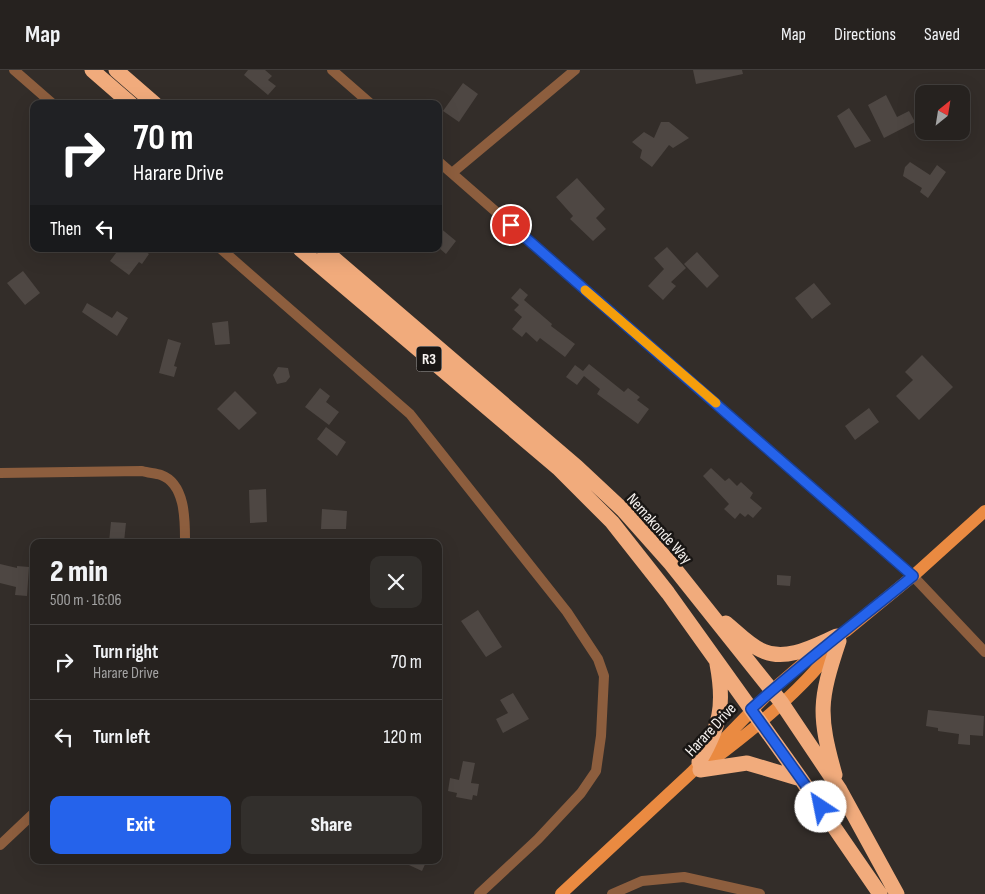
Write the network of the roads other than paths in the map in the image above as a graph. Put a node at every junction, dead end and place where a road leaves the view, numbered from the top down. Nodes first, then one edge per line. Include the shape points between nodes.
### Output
1 (14, 70) edge
2 (92, 70) edge
3 (116, 70) edge
4 (332, 70) edge
5 (575, 70) edge
6 (48, 100) edge
7 (126, 100) edge
8 (150, 100) edge
9 (366, 100) edge
10 (442, 165) edge
11 (452, 173) junction
12 (224, 252) edge
13 (304, 252) edge
14 (326, 252) edge
15 (0, 473) edge
16 (985, 511) edge
17 (185, 539) edge
18 (913, 576) junction
19 (705, 607) junction
20 (841, 636) junction
21 (985, 652) edge
22 (716, 660) junction
23 (777, 696) junction
24 (751, 709) junction
25 (760, 722) junction
26 (697, 769) junction
27 (801, 779) junction
28 (840, 790) junction
29 (30, 817) edge
30 (0, 845) edge
31 (479, 894) edge
32 (561, 894) edge
33 (612, 894) edge
34 (760, 894) edge
35 (880, 894) edge
36 (898, 894) edge

1 - 6 street
2 - 7 highway
3 - 8 highway
4 - 9 street
5 - 11 street
10 - 11 street
11 - 18 street
12 - 31 street via 410,414 567,612 598,659 604,676 596,770 581,793 538,839
13 - 22 highway, Nemakonde Way / R3 via 588,496 662,585
14 - 19 highway, Nemakonde Way / R3 via 600,488 671,564
15 - 17 street via 142,471 163,475 176,488 185,512
16 - 18 main road, Harare Drive
18 - 20 main road, Harare Drive
18 - 21 street
19 - 20 highway via 763,652 787,654
19 - 23 highway, Nemakonde Way / R3
20 - 23 main road, Harare Drive via 820,665
20 - 28 highway via 823,691 822,704 822,723
22 - 24 highway, Nemakonde Way / R3
22 - 26 highway via 720,680 720,714 712,740
23 - 24 main road, Harare Drive
23 - 25 main road, Harare Drive
23 - 28 highway, Nemakonde Way / R3
24 - 25 highway, R3
24 - 26 main road, Harare Drive
25 - 26 main road, Harare Drive
25 - 27 highway, R3
26 - 27 highway via 746,763
26 - 32 main road, Harare Drive
27 - 35 highway, R3
28 - 36 highway, Nemakonde Way / R3
29 - 30 street
33 - 34 street via 642,881 684,877

